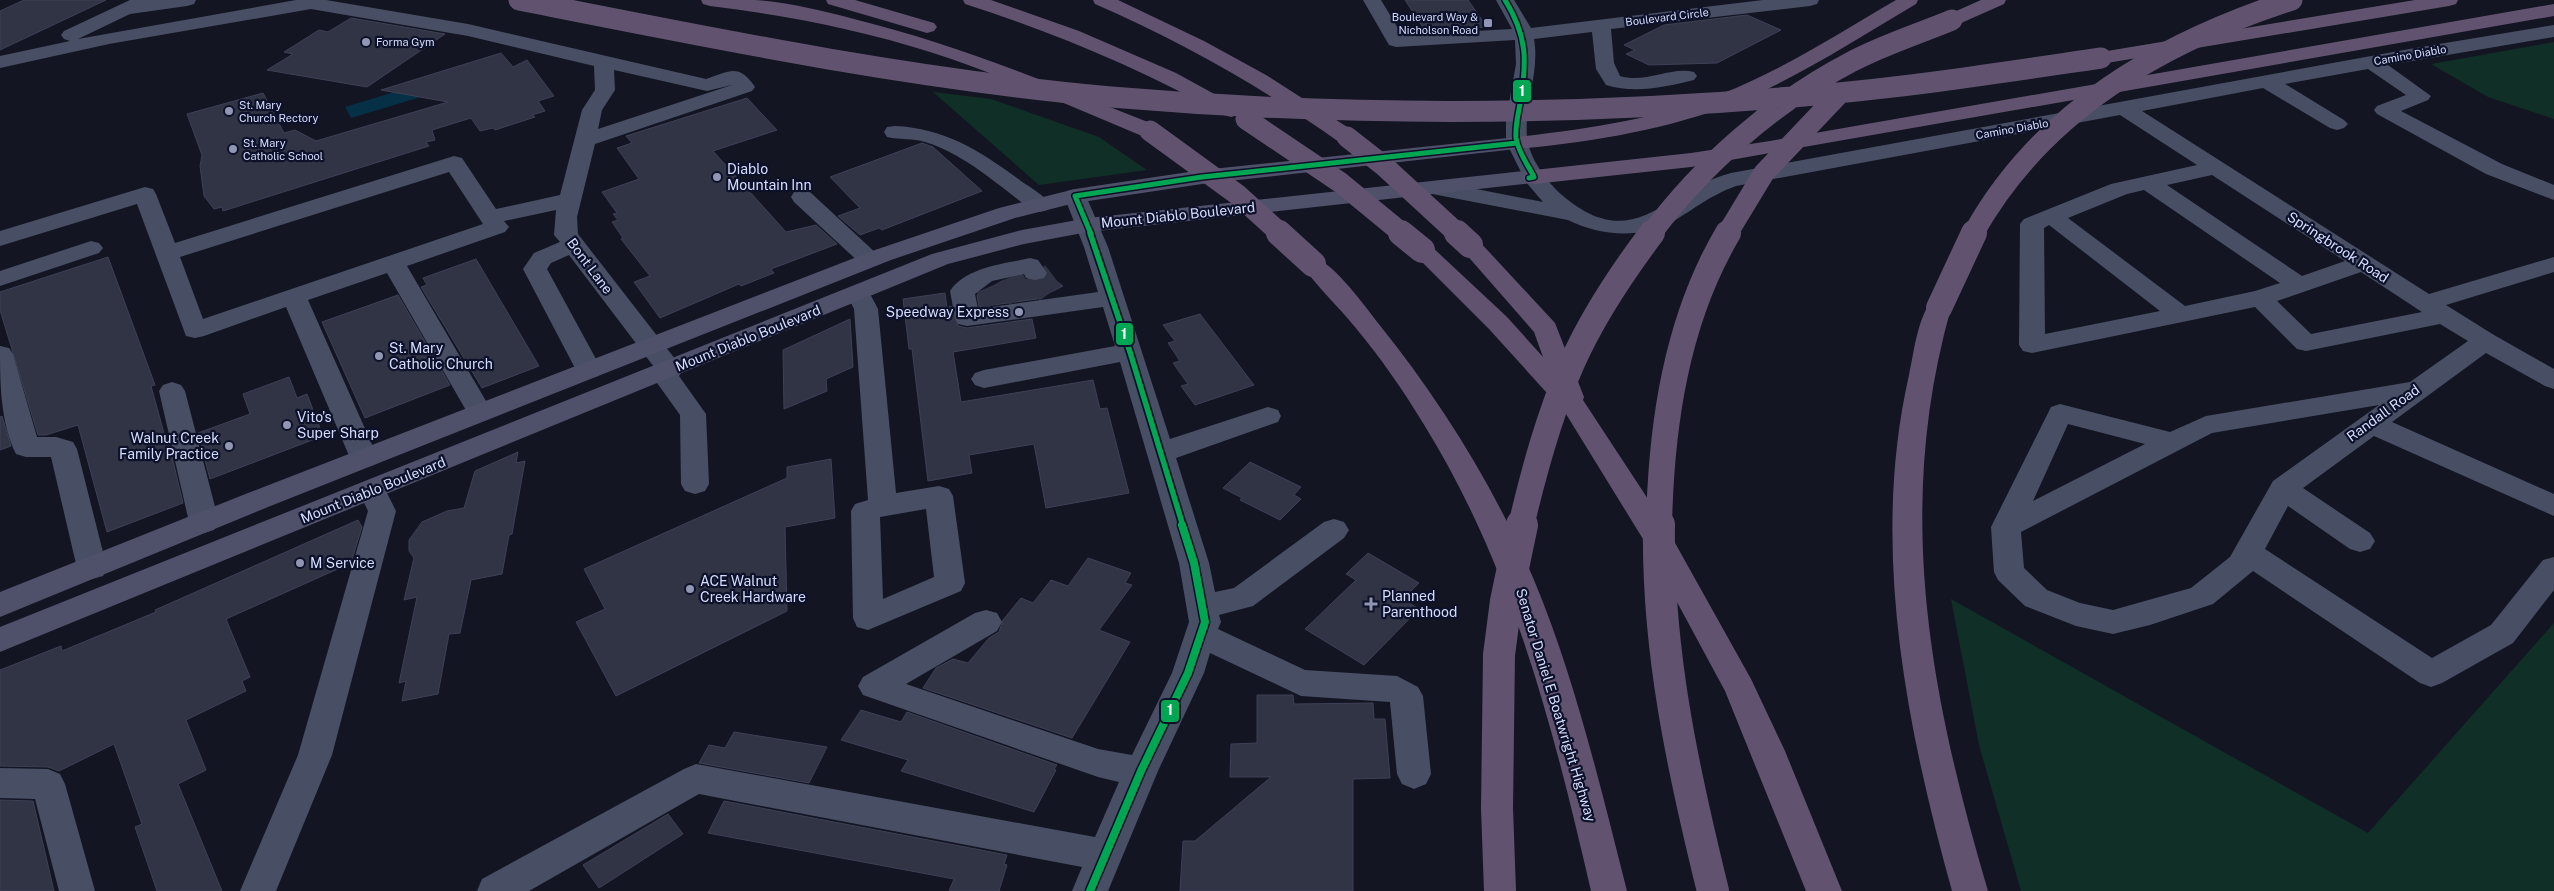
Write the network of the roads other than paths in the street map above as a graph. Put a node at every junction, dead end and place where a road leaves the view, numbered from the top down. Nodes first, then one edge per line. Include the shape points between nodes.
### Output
1 (145, 0) edge
2 (187, 0) edge
3 (519, 0) edge
4 (710, 0) edge
5 (835, 0) edge
6 (972, 0) edge
7 (1102, 0) edge
8 (1372, 0) edge
9 (1504, 0) edge
10 (1810, 0) edge
11 (1909, 0) edge
12 (1996, 0) edge
13 (2292, 0) edge
14 (2449, 0) edge
15 (310, 2) edge
16 (1737, 4) edge
17 (126, 9) junction
18 (2554, 10) edge
19 (1952, 20) junction
20 (1601, 25) junction
21 (2554, 31) edge
22 (1525, 34) junction
23 (27, 56) junction
24 (0, 62) edge
25 (604, 62) junction
26 (2371, 62) junction
27 (1687, 76) dead end
28 (2266, 81) junction
29 (1221, 105) junction
30 (2125, 109) junction
31 (2337, 124) dead end
32 (1150, 131) junction
33 (895, 132) dead end
34 (585, 140) junction
35 (1517, 143) junction
36 (2215, 168) junction
37 (1534, 177) junction
38 (2148, 182) junction
39 (1435, 188) junction
40 (2554, 193) edge
41 (1075, 196) junction
42 (802, 197) dead end
43 (570, 200) junction
44 (1040, 205) junction
45 (1573, 216) junction
46 (490, 217) junction
47 (2052, 217) junction
48 (1088, 226) junction
49 (0, 239) edge
50 (574, 245) junction
51 (984, 247) junction
52 (90, 248) dead end
53 (167, 253) junction
54 (870, 260) junction
55 (393, 263) junction
56 (2364, 263) junction
57 (2554, 264) edge
58 (1035, 273) dead end
59 (0, 279) edge
60 (998, 285) junction
61 (2299, 285) junction
62 (858, 293) junction
63 (294, 296) junction
64 (1113, 298) junction
65 (2260, 298) junction
66 (2435, 309) junction
67 (2181, 314) junction
68 (2485, 341) junction
69 (652, 345) junction
70 (1130, 352) junction
71 (0, 354) edge
72 (589, 370) junction
73 (667, 371) junction
74 (984, 379) dead end
75 (2554, 380) edge
76 (2415, 390) junction
77 (172, 391) dead end
78 (1575, 408) junction
79 (480, 413) junction
80 (1268, 416) dead end
81 (2370, 423) junction
82 (2172, 442) junction
83 (1160, 453) junction
84 (364, 458) junction
85 (695, 484) dead end
86 (2283, 488) junction
87 (372, 490) junction
88 (883, 506) junction
89 (2554, 506) edge
90 (204, 522) junction
91 (2006, 528) junction
92 (1334, 530) dead end
93 (2360, 540) dead end
94 (2248, 552) junction
95 (92, 568) junction
96 (2554, 568) edge
97 (0, 605) edge
98 (1202, 620) junction
99 (986, 622) dead end
100 (0, 640) edge
101 (1141, 771) junction
102 (1414, 774) dead end
103 (0, 783) edge
104 (1105, 856) junction
105 (77, 891) edge
106 (258, 891) edge
107 (495, 891) edge
108 (1090, 891) edge
109 (1500, 891) edge
110 (1609, 891) edge
111 (1713, 891) edge
112 (1824, 891) edge
113 (1970, 891) edge

1 - 17 street
2 - 17 street
3 - 29 highway, bridge via 901,72 1060,92
4 - 32 highway via 809,15 920,43 988,66
5 - 32 highway, Senator Daniel E Boatwright Highway via 931,28 1014,60 1085,93
6 - 29 highway via 1111,50
7 - 78 highway, bridge via 1219,55 1300,104 1384,166 1470,245 1546,329
8 - 22 street, Boulevard Circle via 1396,40
9 - 22 street via 1517,16
10 - 16 street, Boulevard Circle
11 - 35 highway via 1772,78 1728,99 1635,127
12 - 19 highway
13 - 113 highway, bridge via 2180,44 2134,70 2067,118 2019,166 1984,215 1962,255 1940,308 1913,420 1908,550 1928,719 1941,786
14 - 29 highway, bridge via 1994,76 1870,92 1675,107 1570,111 1441,112
15 - 23 street
15 - 25 street via 468,30
16 - 20 street, Boulevard Circle
17 - 23 street
18 - 37 highway via 1779,146 1691,160
19 - 109 highway, bridge via 1836,70 1735,143 1688,188 1644,243 1616,282 1579,347 1546,434 1519,532 1500,646 1497,774
19 - 111 highway, bridge via 1901,48 1855,80 1772,160 1723,235 1705,271 1683,334 1666,412 1657,500 1660,601 1666,666 1686,786
20 - 22 street, Boulevard Circle
20 - 27 street via 1606,70 1614,82 1636,84
21 - 26 street, Camino Diablo
22 - 35 street via 1527,52 1516,125
23 - 24 street
25 - 34 street, Bont Lane via 605,90 592,110
25 - 34 street via 707,85 735,76 745,87
26 - 28 street, Camino Diablo
26 - 40 street via 2421,96 2384,110 2494,169
28 - 30 street, Camino Diablo
28 - 31 street
29 - 78 highway, bridge via 1341,183 1422,250 1498,324
30 - 36 street, Springbrook Road
30 - 45 street, Camino Diablo via 1731,180 1693,197 1664,218 1645,224 1611,226
32 - 110 highway, Senator Daniel E Boatwright Highway, bridge via 1238,195 1313,264 1376,335 1430,410 1503,545 1526,599 1592,819
33 - 44 street via 920,133 957,147
34 - 43 street, Bont Lane
35 - 37 street, Camino Diablo
35 - 41 main road, Mount Diablo Boulevard via 1202,176
36 - 38 street
36 - 56 street, Springbrook Road
37 - 39 main road, Mount Diablo Boulevard
37 - 45 street, Camino Diablo via 1546,195
38 - 47 street via 2119,189
38 - 61 street
39 - 45 street
39 - 48 main road, Mount Diablo Boulevard
41 - 44 main road, Mount Diablo Boulevard
41 - 48 street
42 - 54 street
43 - 46 street
43 - 50 street, Bont Lane via 566,235
44 - 54 main road, Mount Diablo Boulevard via 1007,213
46 - 53 street via 454,162
46 - 55 street via 497,227
47 - 67 street
47 - 67 street via 2032,224 2032,345
48 - 51 main road, Mount Diablo Boulevard
48 - 64 street
49 - 53 street via 144,194
50 - 69 street, Bont Lane
50 - 72 street via 542,258 535,269
51 - 60 street
51 - 62 main road, Mount Diablo Boulevard via 940,259
52 - 59 street
53 - 63 street via 195,330
54 - 69 main road, Mount Diablo Boulevard
55 - 63 street
55 - 79 street
56 - 61 street
56 - 66 street, Springbrook Road
57 - 66 street
58 - 60 street via 1030,265
60 - 64 street via 1023,304 1055,299
61 - 65 street
62 - 73 main road, Mount Diablo Boulevard
62 - 88 street via 866,309
63 - 84 street
64 - 70 street
65 - 66 street via 2306,343
65 - 67 street
66 - 68 street, Springbrook Road
68 - 75 street, Springbrook Road
68 - 76 street, Randall Road
69 - 72 main road, Mount Diablo Boulevard
69 - 73 street, Bont Lane
70 - 74 street
70 - 83 street
71 - 95 street via 26,447 56,446 63,449
72 - 79 main road, Mount Diablo Boulevard
73 - 85 street, Bont Lane via 693,414
73 - 87 main road, Mount Diablo Boulevard
76 - 81 street, Randall Road
76 - 82 street via 2206,425
77 - 90 street
78 - 112 highway via 1656,533 1711,631 1768,751
79 - 84 main road, Mount Diablo Boulevard
80 - 83 street
81 - 86 street, Randall Road
81 - 89 street
82 - 91 street
82 - 91 street via 2060,412
83 - 98 street via 1194,563
84 - 90 main road, Mount Diablo Boulevard
86 - 93 street
86 - 94 street
87 - 100 main road, Mount Diablo Boulevard
87 - 106 street via 382,511 314,755
88 - 88 street via 865,511 868,618 950,583 939,496
90 - 95 main road, Mount Diablo Boulevard
91 - 94 street via 2009,572 2036,598 2076,614 2114,622 2202,596 2240,565
92 - 98 street via 1242,598
94 - 96 street via 2431,674 2502,634
95 - 97 main road, Mount Diablo Boulevard
98 - 101 street via 1188,673
98 - 102 street via 1301,683 1397,689 1407,696
99 - 101 street via 874,686 1098,763
101 - 104 street
103 - 105 street via 48,784
104 - 107 street via 696,780
104 - 108 street

